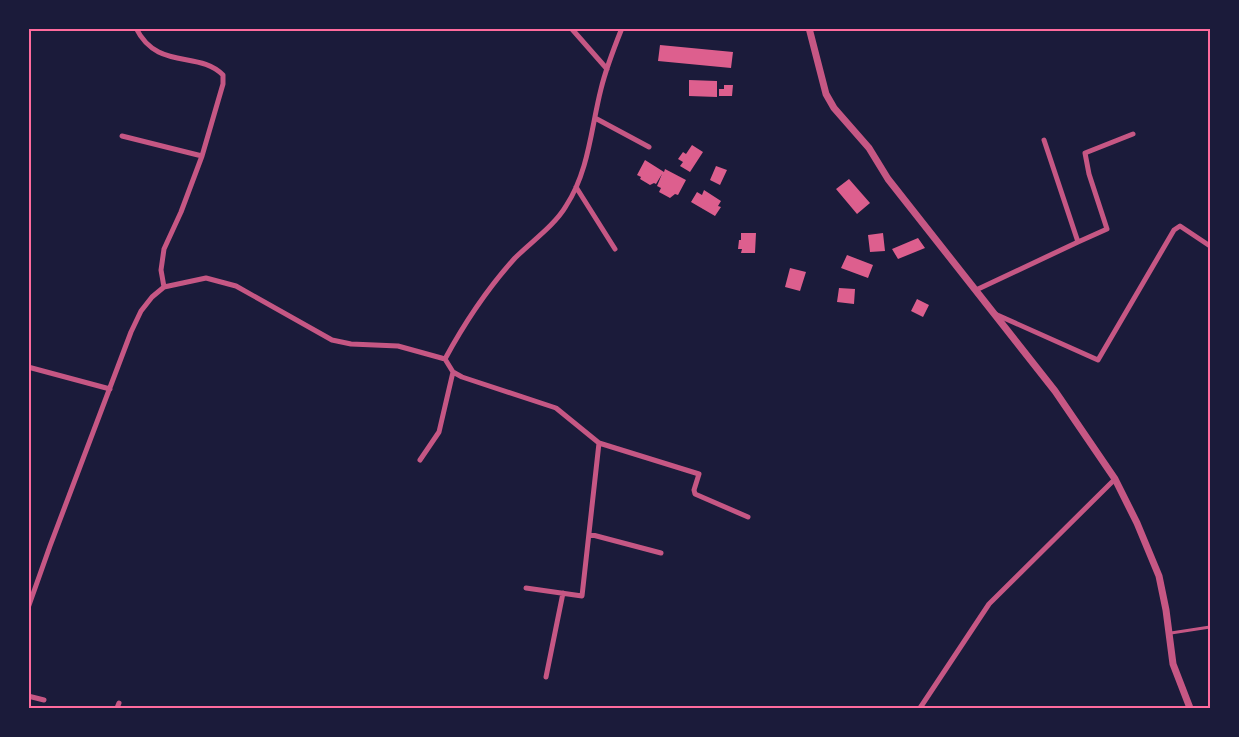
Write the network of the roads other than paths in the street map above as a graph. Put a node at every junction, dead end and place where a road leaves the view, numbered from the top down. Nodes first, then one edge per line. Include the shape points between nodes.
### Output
1 (136, 28) edge
2 (571, 28) edge
3 (622, 28) edge
4 (809, 28) edge
5 (606, 69) junction
6 (595, 118) junction
7 (1132, 134) dead end
8 (122, 136) dead end
9 (1044, 140) dead end
10 (649, 147) dead end
11 (202, 156) junction
12 (576, 187) junction
13 (1078, 242) junction
14 (1210, 246) edge
15 (615, 249) dead end
16 (164, 288) junction
17 (976, 290) junction
18 (995, 314) junction
19 (445, 359) junction
20 (28, 367) edge
21 (453, 372) junction
22 (110, 389) junction
23 (599, 443) junction
24 (420, 460) dead end
25 (1114, 479) junction
26 (748, 518) dead end
27 (589, 534) junction
28 (661, 553) dead end
29 (526, 588) dead end
30 (563, 593) junction
31 (28, 608) edge
32 (1210, 627) edge
33 (1169, 633) junction
34 (546, 678) dead end
35 (28, 696) edge
36 (44, 700) dead end
37 (920, 708) edge
38 (1190, 708) edge

1 - 11 street via 153,49 169,57 215,66 223,75
2 - 5 street
3 - 5 street
4 - 17 street via 826,94 834,108
5 - 6 street
6 - 10 street
6 - 12 street via 589,152
7 - 13 street via 1085,153 1107,229
8 - 11 street
9 - 13 street
11 - 16 street via 164,249
12 - 15 street
12 - 19 street via 566,207 489,290
13 - 17 street
14 - 18 street via 1180,226 1174,230 1098,360
16 - 19 street via 206,278 220,280 332,340 398,346
16 - 22 street via 141,311
17 - 18 street
18 - 25 street via 1055,391
19 - 21 street
20 - 22 street
21 - 23 street via 556,408
21 - 24 street via 439,432
22 - 31 street
23 - 26 street via 699,474 695,494
23 - 27 street
25 - 33 street via 1159,576
25 - 37 street via 989,604
27 - 28 street
27 - 30 street via 582,596
29 - 30 street
30 - 34 street
32 - 33 lane
33 - 38 street via 1173,664
35 - 36 street

